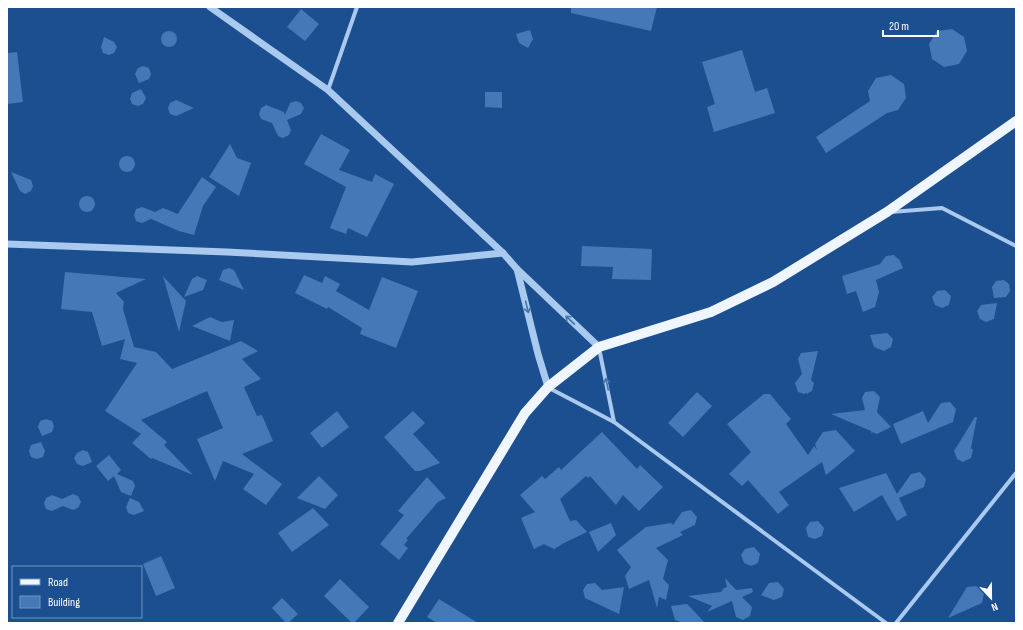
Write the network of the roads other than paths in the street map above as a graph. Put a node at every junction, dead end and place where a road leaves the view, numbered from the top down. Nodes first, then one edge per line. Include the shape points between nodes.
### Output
1 (210, 7) edge
2 (357, 7) edge
3 (328, 90) junction
4 (1016, 121) edge
5 (887, 212) junction
6 (7, 244) edge
7 (1016, 246) edge
8 (503, 253) junction
9 (517, 269) junction
10 (599, 346) junction
11 (548, 387) junction
12 (614, 422) junction
13 (1016, 473) edge
14 (398, 623) edge
15 (886, 623) edge
16 (896, 623) edge

1 - 3 street
2 - 3 street
3 - 8 street
4 - 5 main road
5 - 7 street via 942,208
5 - 10 main road via 773,282 711,312
6 - 8 street via 412,262
8 - 9 street
10 -> 9 street
9 -> 11 street
10 - 11 main road
12 -> 10 street
11 - 12 street
11 - 14 main road via 525,413
12 - 15 street
13 - 16 street

